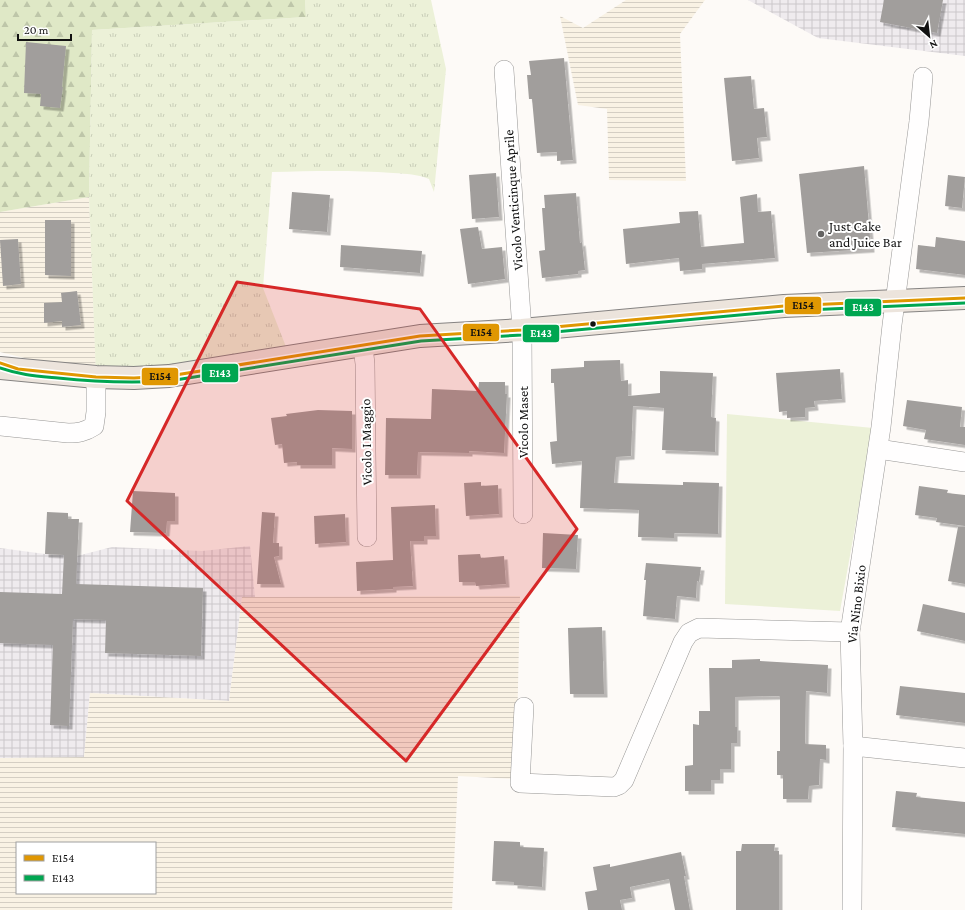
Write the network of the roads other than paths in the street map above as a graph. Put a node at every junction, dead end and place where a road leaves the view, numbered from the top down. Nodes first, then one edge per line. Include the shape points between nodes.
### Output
1 (504, 70) dead end
2 (923, 77) dead end
3 (965, 298) edge
4 (895, 300) junction
5 (522, 330) junction
6 (363, 346) junction
7 (6, 367) edge
8 (96, 378) junction
9 (0, 426) edge
10 (878, 449) junction
11 (965, 462) edge
12 (523, 514) dead end
13 (367, 538) dead end
14 (850, 632) junction
15 (524, 707) dead end
16 (853, 746) junction
17 (965, 758) edge
18 (852, 910) edge

1 - 5 street, Vicolo Venticinque Aprile
2 - 4 street, Via Nino Bixio
3 - 4 main road
4 - 5 main road via 784,306
4 - 10 street, Via Nino Bixio
5 - 6 main road via 420,336
5 - 12 street, Vicolo Maset
6 - 8 main road via 169,376
6 - 13 street, Vicolo I Maggio
7 - 8 main road
8 - 9 street via 94,426 88,430 68,433
10 - 11 street
10 - 14 street, Via Nino Bixio
14 - 15 street via 698,628 690,633 682,642 624,780 614,787 520,783
14 - 16 street, Via Nino Bixio
16 - 17 street
16 - 18 street, Via Nino Bixio

